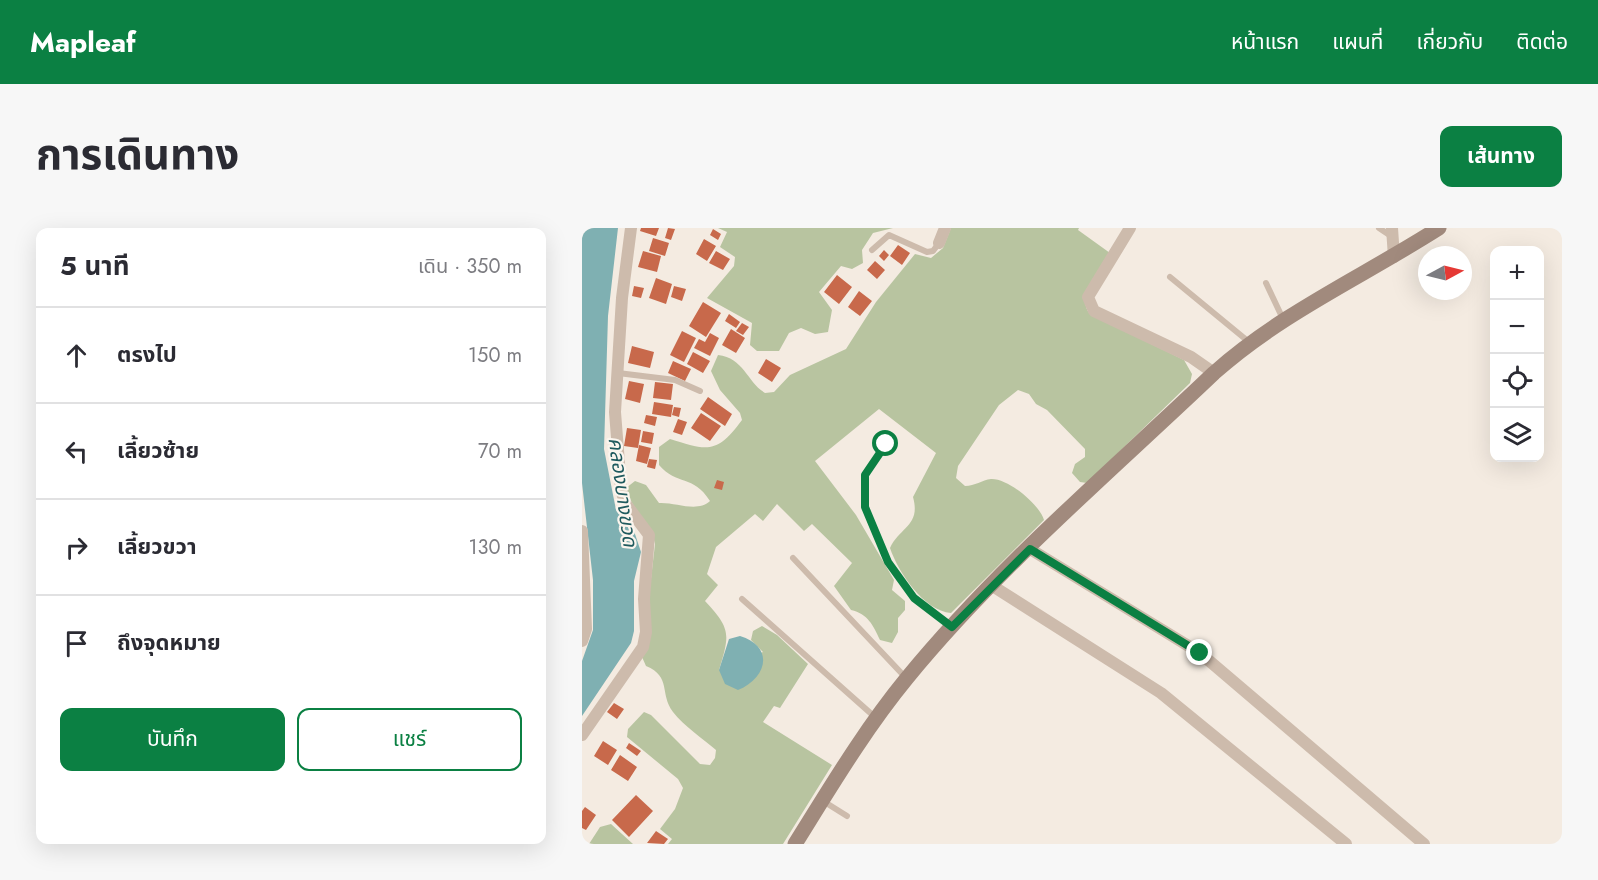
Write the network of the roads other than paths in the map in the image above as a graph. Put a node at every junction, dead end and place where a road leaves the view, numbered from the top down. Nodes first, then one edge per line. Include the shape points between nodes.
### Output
1 (631, 228) edge
2 (945, 228) edge
3 (1130, 228) edge
4 (1379, 228) edge
5 (1439, 228) edge
6 (1392, 232) edge
7 (939, 243) joint
8 (872, 250) dead end
9 (1394, 257) junction
10 (1170, 277) dead end
11 (1266, 283) dead end
12 (1283, 320) junction
13 (1249, 342) junction
14 (618, 373) junction
15 (1214, 373) junction
16 (700, 391) dead end
17 (886, 444) dead end
18 (582, 531) edge
19 (1030, 549) junction
20 (793, 558) dead end
21 (992, 585) junction
22 (742, 599) dead end
23 (584, 606) edge
24 (952, 627) junction
25 (582, 641) edge
26 (906, 679) junction
27 (877, 719) junction
28 (582, 735) edge
29 (822, 801) junction
30 (847, 816) dead end
31 (795, 844) edge
32 (1346, 844) edge
33 (1424, 844) edge

1 - 14 street
2 - 7 street
3 - 15 street via 1088,297 1089,303 1094,311 1191,357
4 - 6 lane
5 - 9 main road
6 - 9 street
7 - 8 lane via 927,252 889,235
9 - 12 main road
10 - 13 lane
11 - 12 lane
12 - 13 main road
13 - 15 main road
14 - 16 lane via 675,380
14 - 28 street via 615,412 621,489 625,503 650,535 644,599 646,632 643,646
15 - 19 main road
17 - 24 lane via 865,475 865,507 888,562 914,598
18 - 23 street
19 - 21 main road
19 - 33 street via 1200,653
20 - 26 lane
21 - 24 main road
21 - 32 street via 1161,693
22 - 27 lane
23 - 25 street via 586,629
24 - 26 main road
26 - 27 main road
27 - 29 main road
29 - 30 lane
29 - 31 main road

